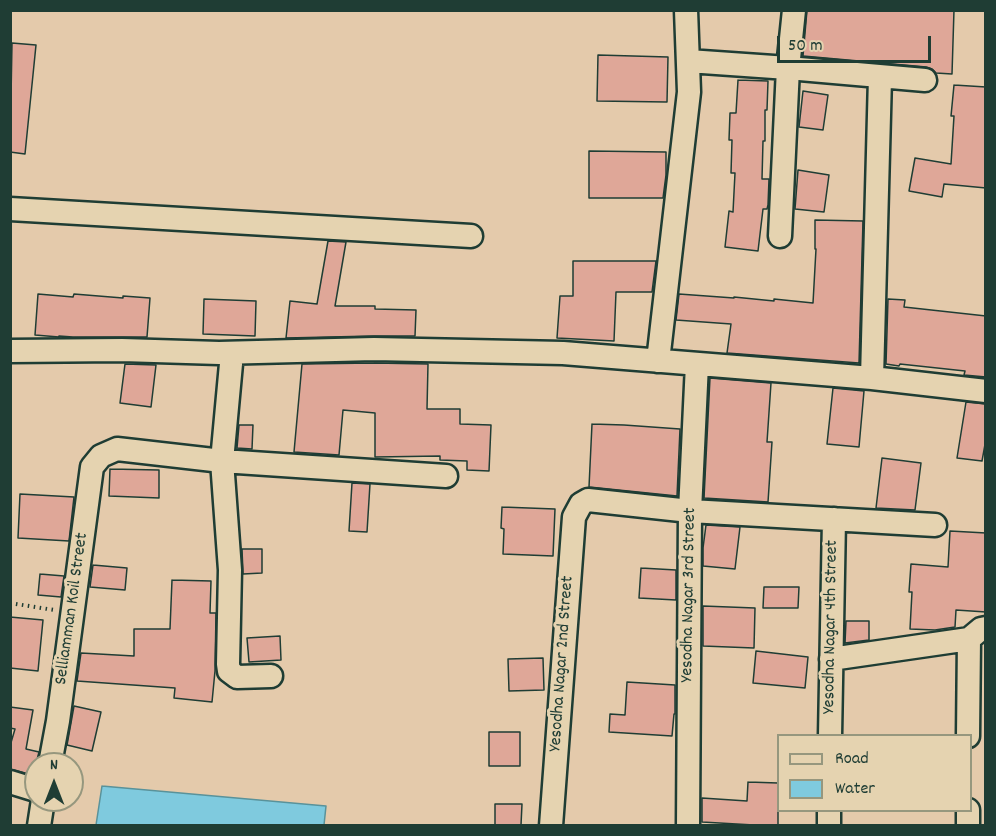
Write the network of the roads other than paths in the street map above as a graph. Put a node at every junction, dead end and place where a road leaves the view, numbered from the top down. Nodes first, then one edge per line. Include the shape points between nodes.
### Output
1 (686, 10) edge
2 (794, 10) edge
3 (688, 62) junction
4 (788, 68) junction
5 (880, 77) junction
6 (925, 80) dead end
7 (10, 209) edge
8 (471, 236) dead end
9 (780, 236) dead end
10 (10, 351) edge
11 (232, 353) junction
12 (658, 361) junction
13 (697, 364) junction
14 (873, 378) junction
15 (986, 391) edge
16 (222, 461) junction
17 (446, 476) dead end
18 (690, 511) junction
19 (834, 519) junction
20 (935, 525) dead end
21 (977, 634) edge
22 (831, 659) junction
23 (271, 676) dead end
24 (830, 734) edge
25 (969, 734) edge
26 (52, 752) edge
27 (551, 825) edge
28 (688, 825) edge

1 - 3 street
2 - 4 street
3 - 4 street
3 - 12 street via 689,92
4 - 5 street
4 - 9 street
5 - 6 street
5 - 14 street
7 - 8 street
10 - 11 street
11 - 12 street via 375,349 563,353
11 - 16 street
12 - 13 street
13 - 14 street
13 - 18 street, Yesodha Nagar 3rd Street
14 - 15 street
16 - 17 street
16 - 23 street via 230,570 229,671 237,676
16 - 26 street, Selliamman Koil Street via 117,449 101,456 92,467
18 - 19 street
18 - 27 street, Yesodha Nagar 2nd Street via 588,500 574,517
18 - 28 street, Yesodha Nagar 3rd Street
19 - 20 street
19 - 22 street, Yesodha Nagar 4th Street
21 - 22 street
21 - 25 street
22 - 24 street, Yesodha Nagar 4th Street

